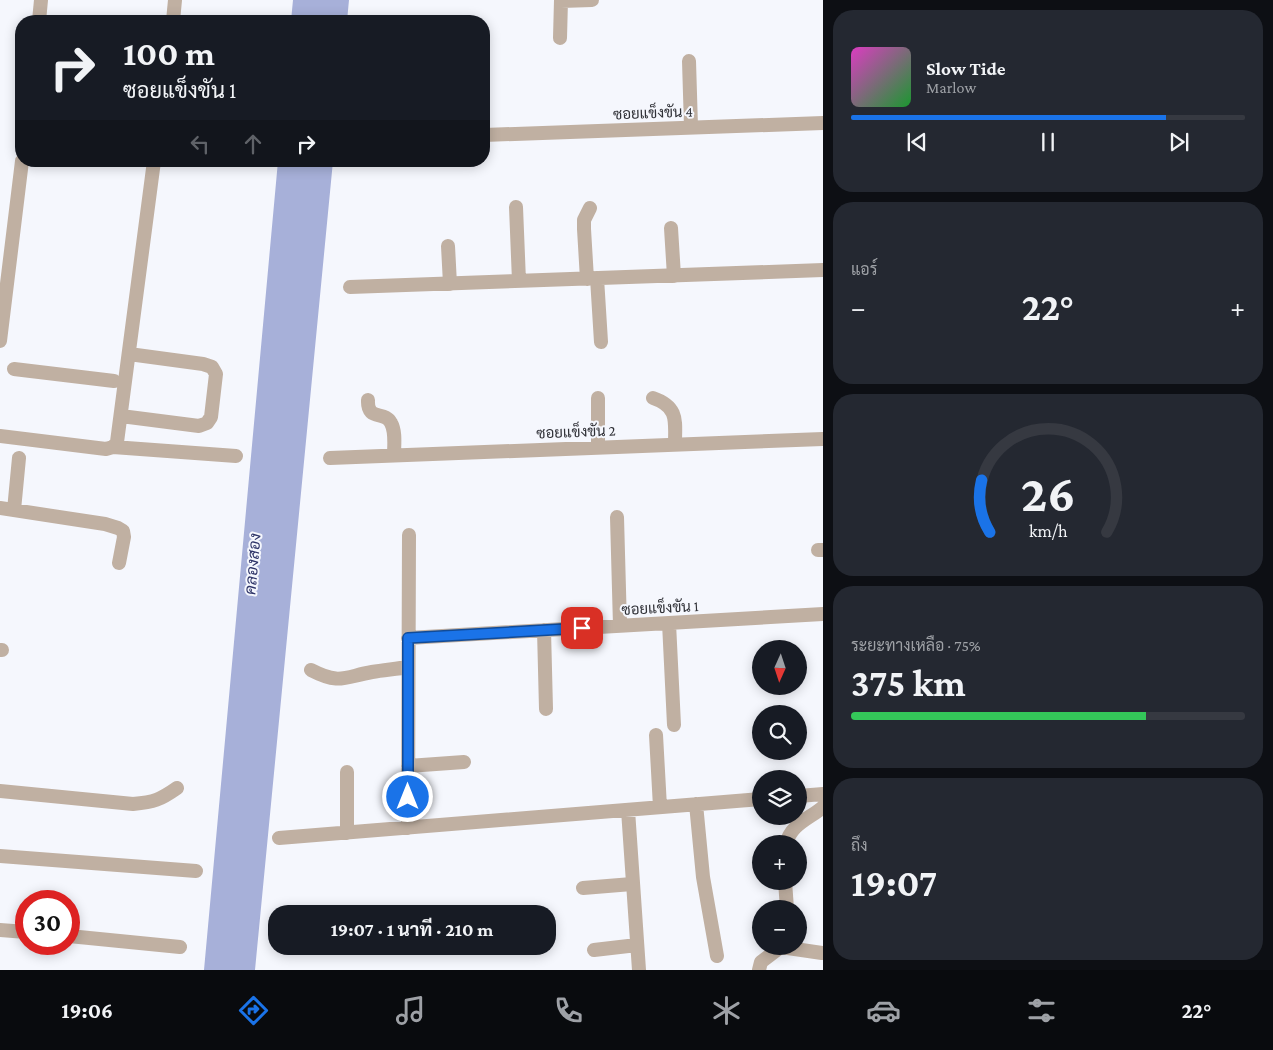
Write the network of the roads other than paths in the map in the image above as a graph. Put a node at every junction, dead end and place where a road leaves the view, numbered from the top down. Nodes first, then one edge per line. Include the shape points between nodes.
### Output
1 (41, 0) edge
2 (175, 0) edge
3 (592, 0) edge
4 (561, 1) edge
5 (40, 15) edge
6 (174, 15) edge
7 (560, 38) dead end
8 (689, 62) dead end
9 (823, 122) edge
10 (691, 127) junction
11 (490, 135) edge
12 (21, 167) edge
13 (153, 167) edge
14 (516, 207) dead end
15 (590, 208) dead end
16 (671, 228) dead end
17 (448, 246) dead end
18 (823, 270) edge
19 (674, 276) junction
20 (592, 279) junction
21 (520, 281) junction
22 (450, 284) junction
23 (350, 287) dead end
24 (0, 341) edge
25 (601, 342) dead end
26 (129, 357) junction
27 (14, 369) dead end
28 (114, 381) junction
29 (598, 398) dead end
30 (653, 398) dead end
31 (368, 400) dead end
32 (122, 409) junction
33 (0, 436) edge
34 (823, 438) edge
35 (676, 444) junction
36 (113, 447) junction
37 (598, 447) junction
38 (236, 456) dead end
39 (394, 456) junction
40 (19, 458) dead end
41 (330, 458) dead end
42 (7, 509) edge
43 (617, 516) dead end
44 (409, 535) dead end
45 (119, 563) dead end
46 (823, 614) edge
47 (670, 623) junction
48 (620, 626) junction
49 (544, 630) junction
50 (408, 638) junction
51 (408, 667) junction
52 (311, 670) dead end
53 (546, 709) dead end
54 (674, 725) dead end
55 (656, 735) dead end
56 (464, 762) dead end
57 (408, 766) junction
58 (347, 772) dead end
59 (177, 788) dead end
60 (0, 791) edge
61 (823, 794) edge
62 (807, 795) edge
63 (752, 800) edge
64 (696, 804) junction
65 (660, 807) junction
66 (823, 807) edge
67 (628, 810) junction
68 (408, 828) junction
69 (347, 833) junction
70 (790, 835) edge
71 (279, 838) dead end
72 (0, 856) edge
73 (196, 871) dead end
74 (632, 884) junction
75 (583, 888) dead end
76 (0, 930) edge
77 (15, 931) edge
78 (80, 937) edge
79 (180, 946) dead end
80 (637, 946) junction
81 (594, 950) dead end
82 (807, 950) edge
83 (822, 953) edge
84 (769, 955) edge
85 (717, 956) dead end
86 (639, 970) edge
87 (758, 970) edge

1 - 5 street
2 - 6 street
3 - 4 street
4 - 7 street
8 - 10 street
9 - 10 street, ซอยแข็งขัน 4
10 - 11 street, ซอยแข็งขัน 4
12 - 24 street
13 - 26 street
14 - 21 street
15 - 20 street via 584,220 584,230
16 - 19 street
17 - 22 street
18 - 19 street
19 - 20 street
20 - 21 street
20 - 25 street
21 - 22 street
22 - 23 street
26 - 28 street via 117,370
26 - 32 street
26 - 32 street via 212,367 216,374 211,417 208,423 199,426
27 - 28 street
28 - 32 street
29 - 37 street
30 - 35 street via 670,407 674,416
31 - 39 street via 373,414 391,422
32 - 36 street via 117,442
33 - 36 street via 106,449
34 - 35 street, ซอยแข็งขัน 2
35 - 37 street, ซอยแข็งขัน 2
36 - 38 street
37 - 39 street, ซอยแข็งขัน 2
39 - 41 street, ซอยแข็งขัน 2
40 - 42 street
42 - 45 street via 118,528 124,537
43 - 48 street
44 - 50 street
46 - 47 street, ซอยแข็งขัน 1
47 - 48 street, ซอยแข็งขัน 1
47 - 54 street
48 - 49 street, ซอยแข็งขัน 1
49 - 50 street, ซอยแข็งขัน 1
49 - 53 street
50 - 51 street
51 - 52 street via 342,679 331,679
51 - 57 street
55 - 65 street
56 - 57 street
57 - 68 street
58 - 69 street
59 - 60 street via 161,799 133,804
61 - 62 street
63 - 64 street
64 - 65 street
64 - 85 street via 703,877
65 - 67 street
66 - 70 street via 792,829
67 - 68 street
67 - 74 street
68 - 69 street
69 - 71 street
72 - 73 street
74 - 75 street
74 - 80 street
76 - 77 street
78 - 79 street
80 - 81 street
80 - 86 street
82 - 83 street
84 - 87 street

